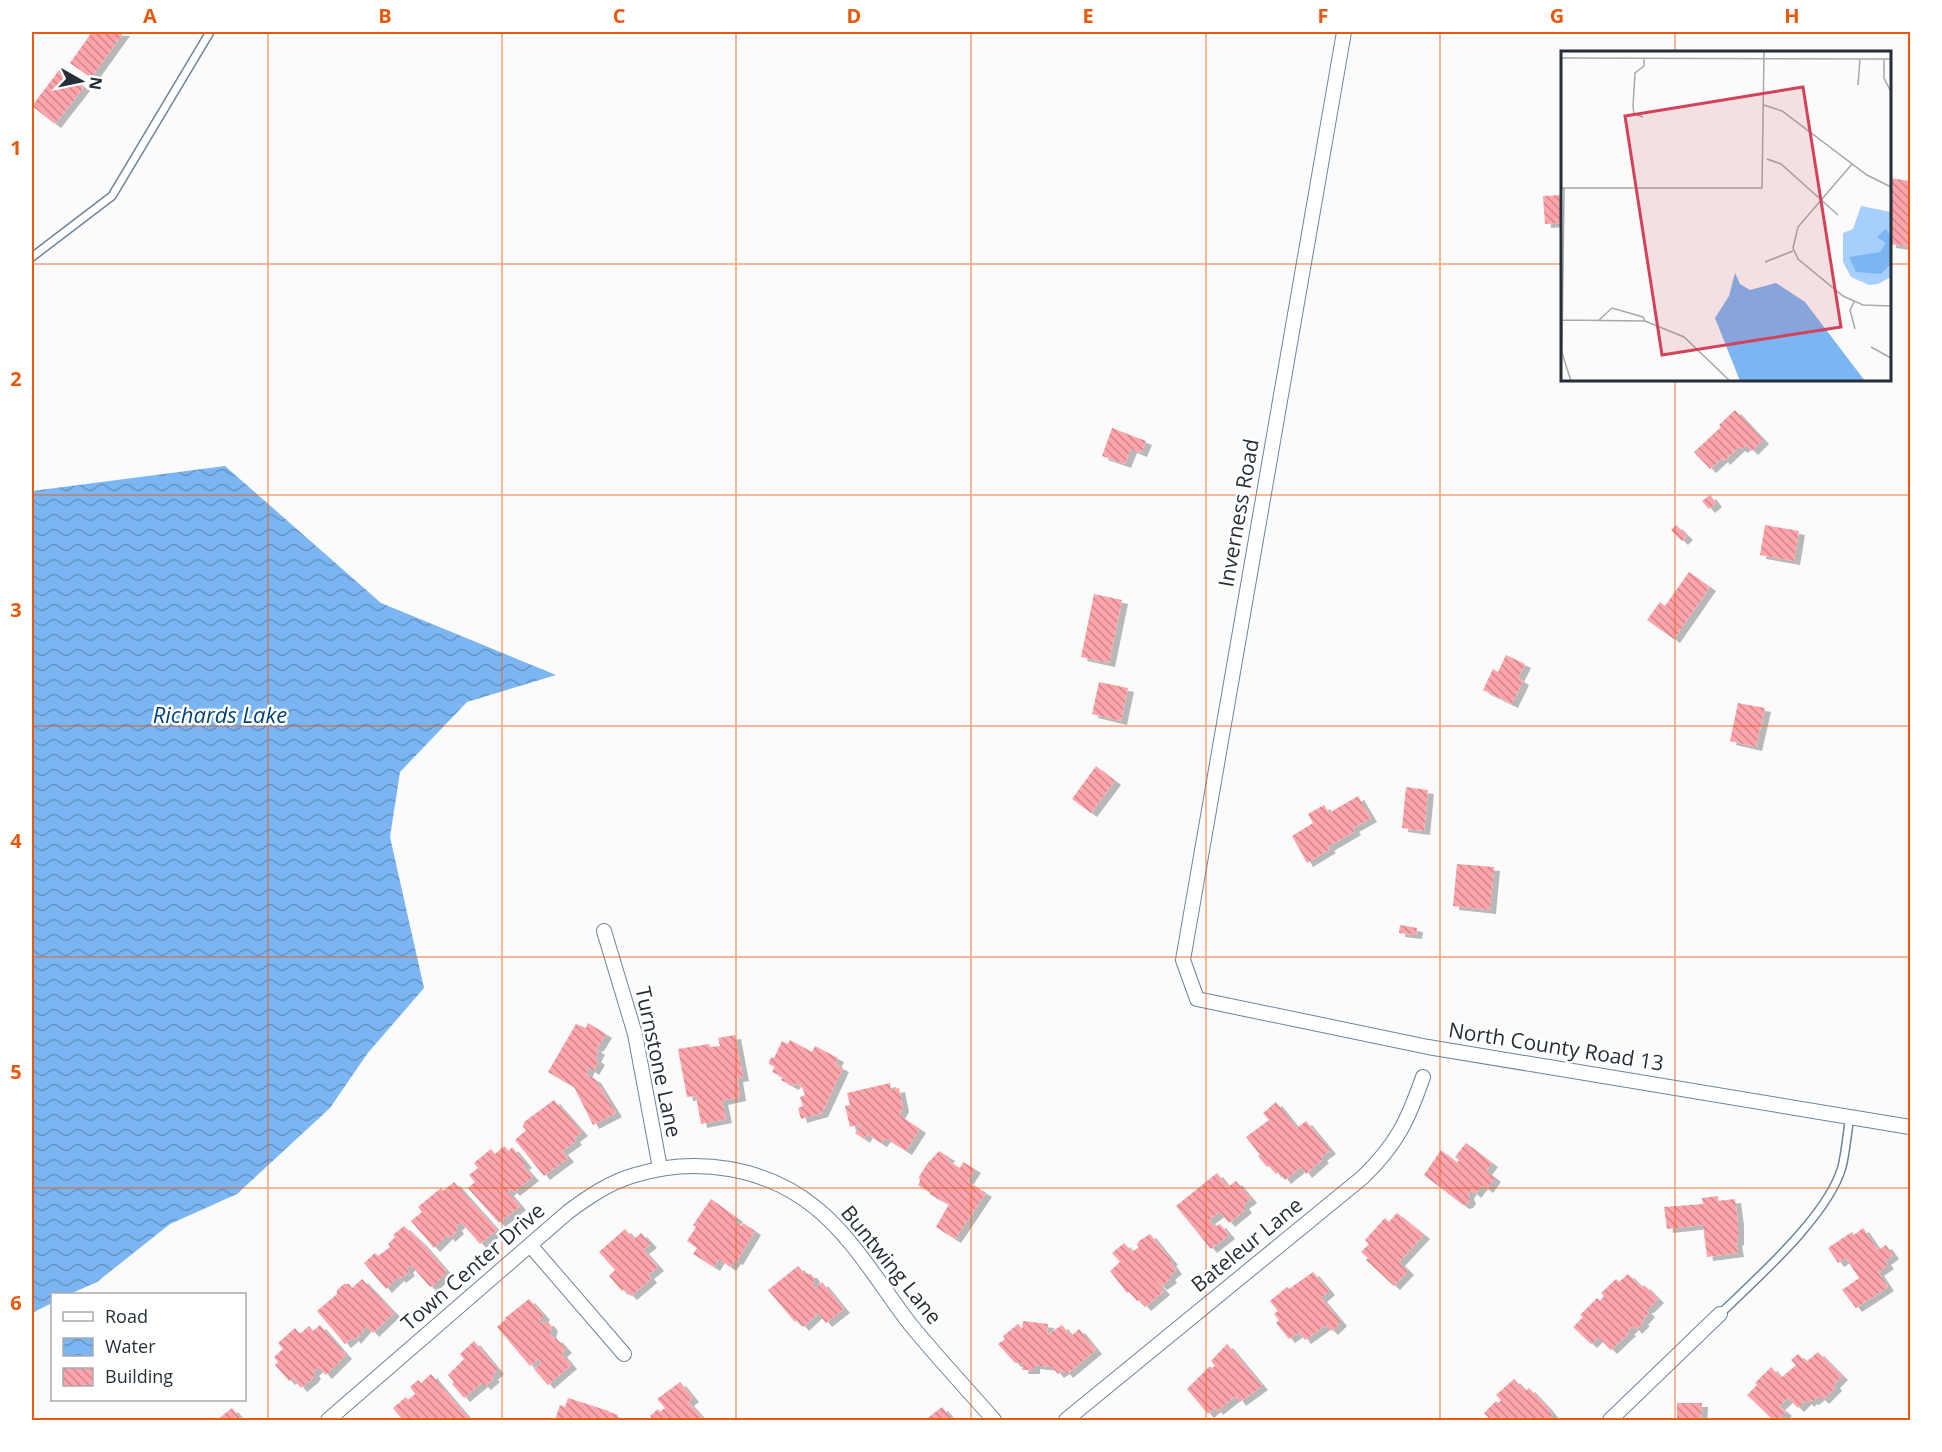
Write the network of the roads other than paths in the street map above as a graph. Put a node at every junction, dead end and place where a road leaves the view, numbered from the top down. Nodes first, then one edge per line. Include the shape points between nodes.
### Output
1 (210, 32) edge
2 (1344, 32) edge
3 (32, 257) edge
4 (604, 931) dead end
5 (1197, 999) joint
6 (1423, 1077) dead end
7 (1850, 1117) junction
8 (1911, 1127) edge
9 (660, 1168) junction
10 (530, 1245) junction
11 (1720, 1314) joint
12 (624, 1354) dead end
13 (327, 1420) edge
14 (994, 1420) edge
15 (1066, 1420) edge
16 (1610, 1420) edge

1 - 3 lane via 112,196
2 - 5 street, Inverness Road via 1183,960
4 - 9 street, Turnstone Lane via 635,1034
5 - 7 street, North County Road 13 via 1428,1047
6 - 15 street, Bateleur Lane via 1398,1136 1364,1177
7 - 8 street, North County Road 13
7 - 11 lane via 1842,1167 1828,1198 1779,1257
9 - 10 street, Town Center Drive via 634,1175 588,1197
9 - 14 street, Buntwing Lane via 710,1166 740,1171 769,1180 816,1208 840,1231 912,1326
10 - 12 street
10 - 13 street, Town Center Drive
11 - 16 street

